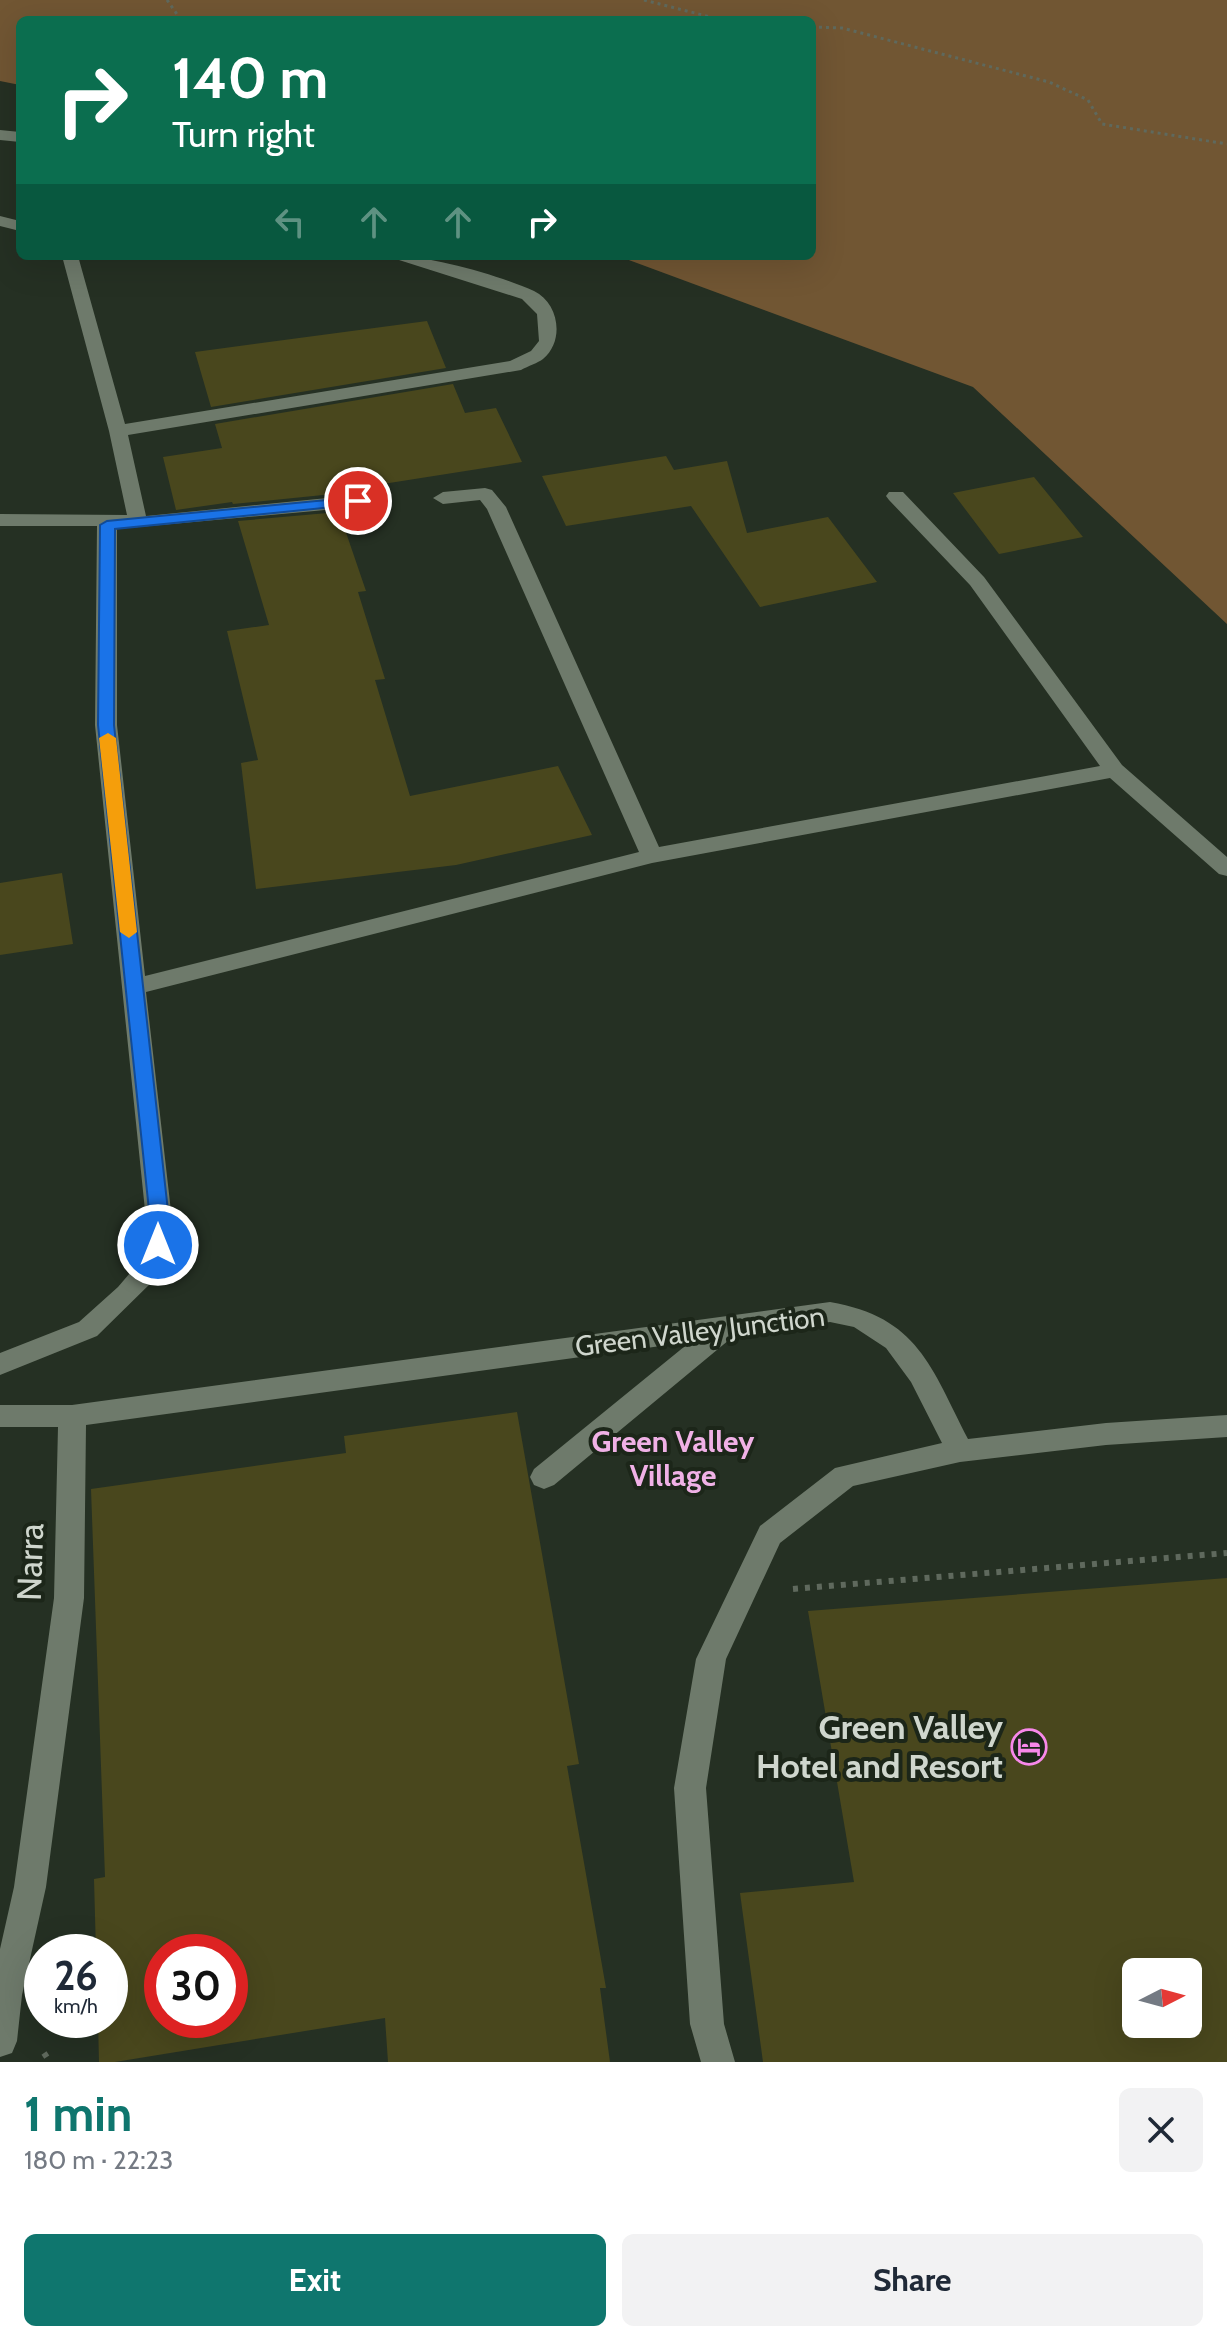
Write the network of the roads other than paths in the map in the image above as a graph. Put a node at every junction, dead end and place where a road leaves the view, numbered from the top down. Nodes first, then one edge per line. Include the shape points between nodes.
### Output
1 (71, 260) edge
2 (418, 260) edge
3 (118, 431) junction
4 (896, 496) dead end
5 (443, 498) dead end
6 (358, 501) dead end
7 (137, 519) junction
8 (0, 520) edge
9 (107, 525) junction
10 (1114, 770) junction
11 (652, 856) junction
12 (1227, 869) edge
13 (134, 987) junction
14 (726, 1328) junction
15 (0, 1364) edge
16 (0, 1416) edge
17 (72, 1416) junction
18 (1227, 1426) edge
19 (960, 1451) junction
20 (544, 1477) dead end
21 (0, 2041) edge
22 (718, 2062) edge

1 - 3 street
2 - 3 street via 541,303 548,341 537,355 515,366
3 - 7 street
4 - 10 street via 977,581
5 - 11 street via 485,494 496,507
6 - 9 street
7 - 8 street
7 - 9 street
9 - 13 street via 106,725
10 - 11 street
10 - 12 street
11 - 13 street
13 - 15 street via 158,1245 147,1271 88,1329
14 - 17 street, Green Valley Junction
14 - 19 street, Green Valley Junction via 830,1312 862,1318 889,1334 909,1356
14 - 20 street
16 - 17 street, Green Valley Junction
17 - 21 street, Narra via 69,1598 30,1887
18 - 19 street
19 - 22 street via 845,1476 770,1535 711,1659 690,1788 707,2024

